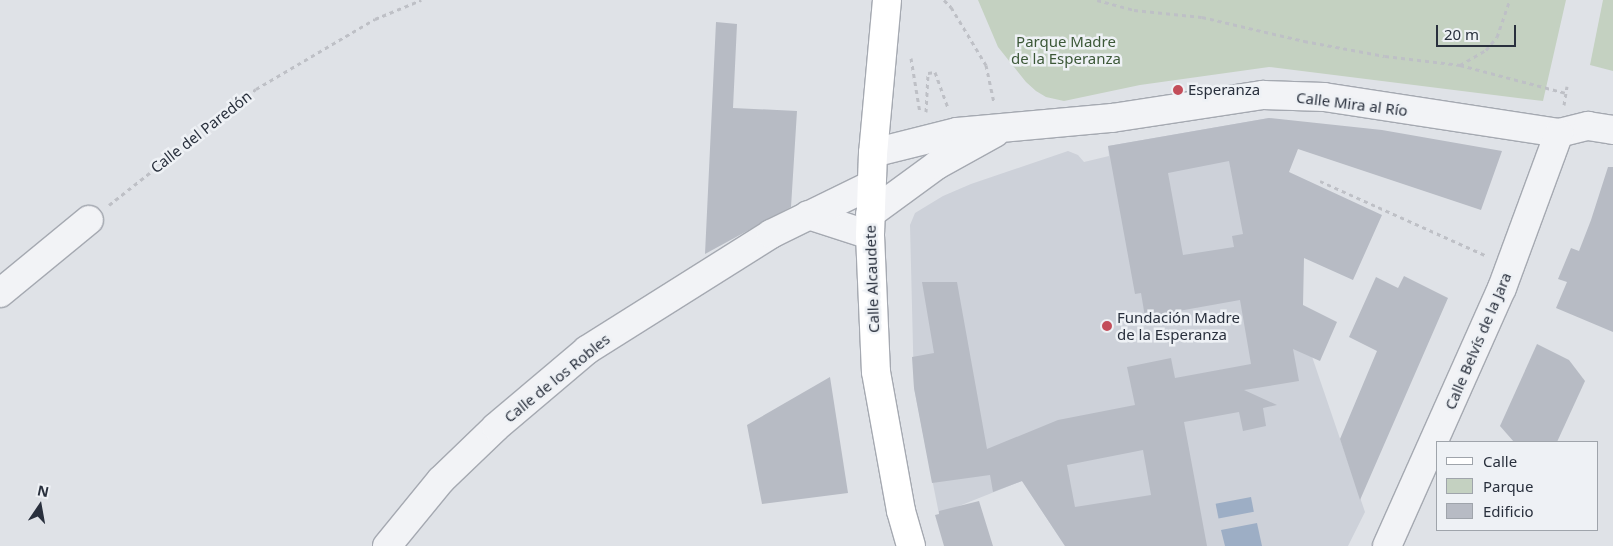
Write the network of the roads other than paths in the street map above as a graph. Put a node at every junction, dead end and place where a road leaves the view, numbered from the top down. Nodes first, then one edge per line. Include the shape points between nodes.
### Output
1 (886, 5) edge
2 (1001, 130) junction
3 (1613, 130) edge
4 (1559, 133) junction
5 (872, 153) junction
6 (871, 184) junction
7 (808, 215) junction
8 (89, 220) road end
9 (870, 224) junction
10 (0, 293) edge
11 (387, 546) edge
12 (911, 546) edge
13 (1387, 546) edge

1 - 5 main road, Calle Alcaudete
2 - 4 street, Calle Mira al Río via 1112,118 1263,95 1324,97
2 - 5 street, Calle Mira al Río via 957,132
2 - 9 street via 938,165
3 - 4 street, Calle Mira al Río via 1588,126
4 - 13 street, Calle Belvís de la Jara via 1510,266
5 - 6 main road, Calle Alcaudete
6 - 7 street, Calle de los Robles
6 - 9 main road, Calle Alcaudete
7 - 9 street
7 - 11 street, Calle de los Robles via 771,234 587,350 441,480
8 - 10 street
9 - 12 main road, Calle Alcaudete via 876,372 900,511

